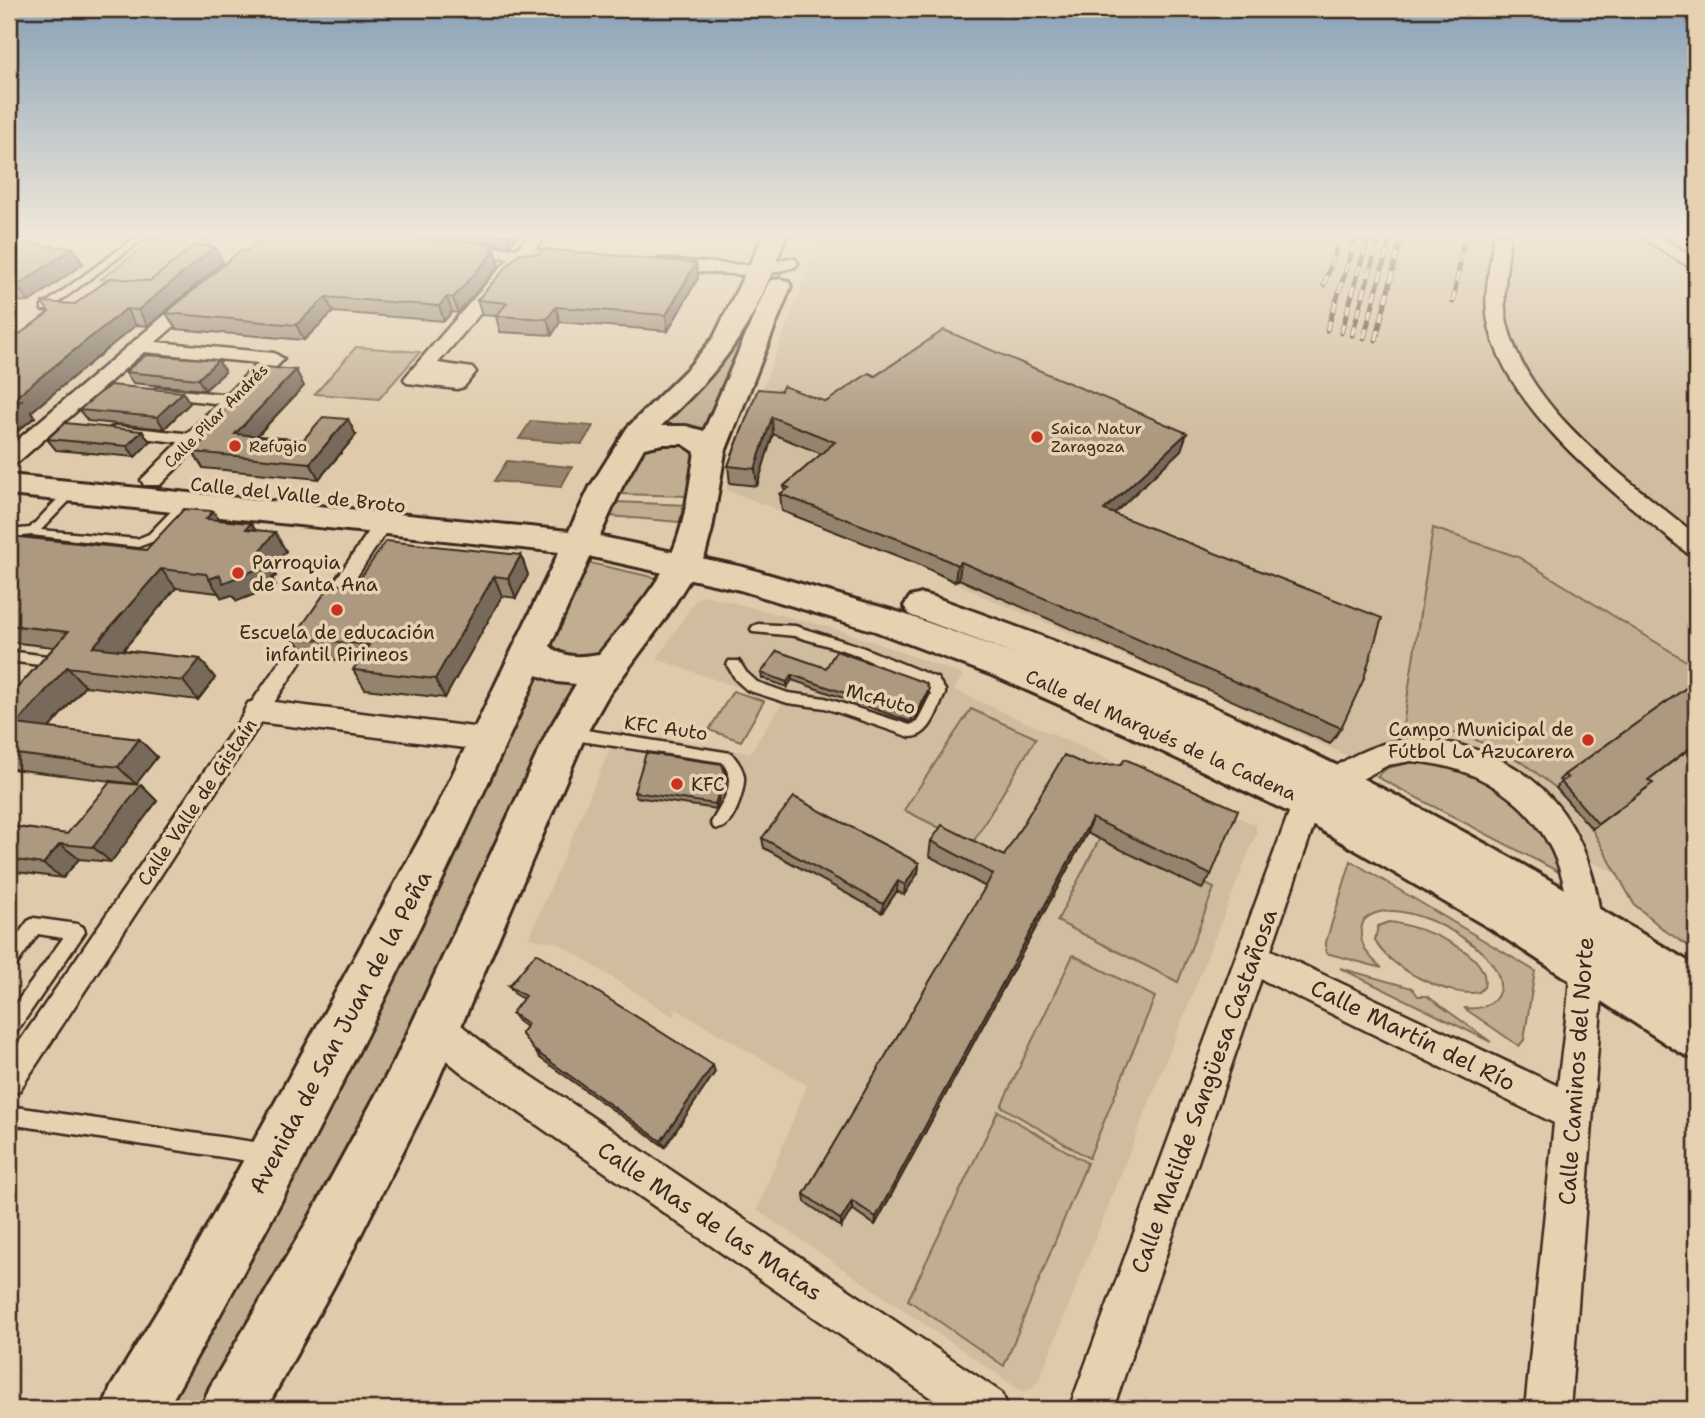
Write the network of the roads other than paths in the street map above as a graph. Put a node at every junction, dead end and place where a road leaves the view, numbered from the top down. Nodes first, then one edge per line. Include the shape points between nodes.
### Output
1 (54, 301) edge
2 (192, 301) edge
3 (483, 301) edge
4 (745, 301) edge
5 (773, 301) edge
6 (1497, 301) edge
7 (45, 308) edge
8 (140, 346) junction
9 (426, 368) dead end
10 (92, 387) junction
11 (118, 389) edge
12 (143, 392) edge
13 (232, 400) junction
14 (48, 425) junction
15 (74, 427) edge
16 (101, 430) edge
17 (193, 439) junction
18 (631, 442) junction
19 (710, 452) junction
20 (9, 458) edge
21 (9, 465) edge
22 (152, 480) junction
23 (9, 485) edge
24 (72, 491) junction
25 (186, 503) junction
26 (384, 522) junction
27 (33, 531) junction
28 (9, 534) edge
29 (583, 534) junction
30 (1696, 547) edge
31 (687, 554) junction
32 (758, 629) dead end
33 (533, 648) junction
34 (9, 656) edge
35 (47, 661) edge
36 (612, 664) junction
37 (734, 665) dead end
38 (258, 711) junction
39 (567, 733) junction
40 (489, 740) junction
41 (1323, 794) junction
42 (719, 823) dead end
43 (1587, 943) junction
44 (1251, 957) junction
45 (9, 961) edge
46 (1696, 992) edge
47 (9, 1028) edge
48 (437, 1029) junction
49 (1696, 1035) edge
50 (9, 1081) edge
51 (1574, 1113) junction
52 (9, 1115) edge
53 (275, 1156) junction
54 (133, 1409) edge
55 (232, 1409) edge
56 (986, 1409) edge
57 (1091, 1409) edge
58 (1548, 1409) edge

1 - 7 lane
2 - 8 street
3 - 9 street
4 - 18 main road, Avenida de San Juan de la Peña via 710,360
5 - 19 main road
6 - 30 street via 1496,316 1508,356 1521,379 1581,447
8 - 10 street
8 - 13 street, Calle Pilar Andrés via 274,359
10 - 11 street
10 - 14 street
12 - 13 street
13 - 17 street, Calle Pilar Andrés
14 - 15 street
14 - 20 street
16 - 17 street
17 - 22 street, Calle Pilar Andrés
18 - 19 main road via 681,435 702,442
18 - 29 main road, Avenida de San Juan de la Peña
19 - 31 main road
21 - 22 main road, Calle del Valle de Broto
22 - 29 main road, Calle del Valle de Broto
23 - 24 main road, Calle del Valle de Broto
24 - 25 main road, Calle del Valle de Broto
24 - 27 lane
25 - 26 main road, Calle del Valle de Broto
25 - 27 lane via 153,537 138,543
26 - 29 main road, Calle del Valle de Broto
26 - 38 street, Calle Valle de Gistaín
27 - 28 lane
29 - 31 main road, Calle del Marqués de la Cadena
29 - 33 main road, Avenida de San Juan de la Peña
31 - 36 main road
31 - 41 main road, Calle del Marqués de la Cadena via 960,647
32 - 37 lane, McAuto via 795,631 854,649 932,682 938,694 922,726 910,731 825,703 788,698 752,686
33 - 36 main road via 540,659 559,668 591,670
33 - 40 main road, Avenida de San Juan de la Peña
34 - 35 lane
36 - 39 main road
38 - 40 street
38 - 50 street, Calle Valle de Gistaín
39 - 42 lane, KFC Auto via 726,757 738,776
39 - 48 main road
40 - 53 main road, Avenida de San Juan de la Peña
41 - 43 main road, Calle del Marqués de la Cadena
41 - 43 street, Calle Caminos del Norte via 1373,759 1398,751 1451,756 1488,770 1528,796 1561,833 1577,873
41 - 44 street, Calle Matilde Sangüesa Castañosa via 1302,816
43 - 46 main road, Calle del Marqués de la Cadena
43 - 49 main road, Calle del Marqués de la Cadena
43 - 51 street, Calle Caminos del Norte
44 - 51 street, Calle Martín del Río
44 - 57 street, Calle Matilde Sangüesa Castañosa
45 - 47 lane via 34,926 77,932
48 - 55 main road via 334,1230
48 - 56 street, Calle Mas de las Matas via 475,1060
51 - 58 street, Calle Caminos del Norte
52 - 53 lane
53 - 54 main road, Avenida de San Juan de la Peña

